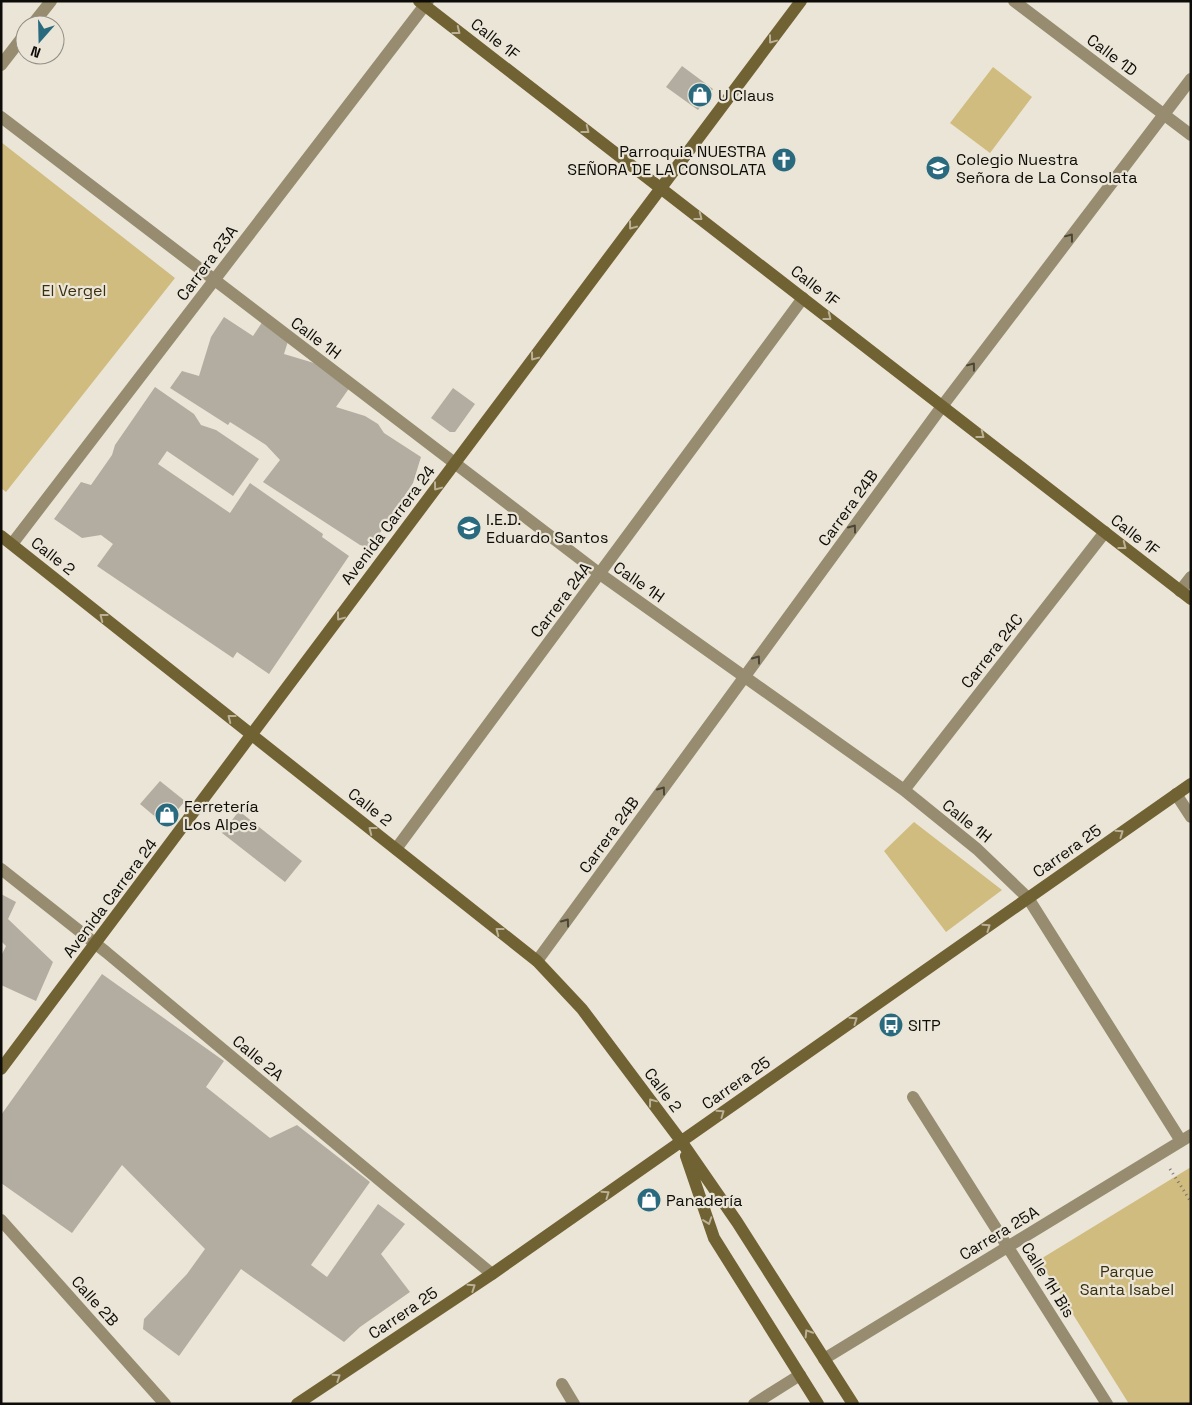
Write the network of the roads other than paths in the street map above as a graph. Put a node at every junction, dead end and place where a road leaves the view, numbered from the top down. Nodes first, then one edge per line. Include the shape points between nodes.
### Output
1 (51, 1) edge
2 (801, 1) edge
3 (1014, 1) edge
4 (424, 3) edge
5 (40, 15) edge
6 (15, 47) edge
7 (1, 65) edge
8 (1191, 79) edge
9 (1164, 114) junction
10 (1, 118) edge
11 (1191, 135) edge
12 (661, 187) junction
13 (214, 281) junction
14 (803, 298) junction
15 (943, 405) junction
16 (454, 464) junction
17 (1105, 532) junction
18 (1, 536) edge
19 (12, 544) junction
20 (600, 574) junction
21 (1191, 577) edge
22 (1180, 591) junction
23 (1191, 599) edge
24 (744, 677) junction
25 (252, 735) junction
26 (1191, 784) edge
27 (904, 790) junction
28 (1176, 794) junction
29 (1191, 817) edge
30 (396, 849) junction
31 (1, 869) edge
32 (1028, 898) junction
33 (95, 944) junction
34 (537, 961) junction
35 (1, 1069) edge
36 (913, 1097) dead end
37 (1186, 1138) edge
38 (681, 1141) junction
39 (1, 1220) edge
40 (1008, 1247) junction
41 (492, 1274) junction
42 (824, 1359) junction
43 (800, 1375) junction
44 (562, 1384) dead end
45 (165, 1404) edge
46 (296, 1404) edge
47 (574, 1404) edge
48 (754, 1404) edge
49 (818, 1404) edge
50 (853, 1404) edge
51 (1107, 1404) edge

1 - 5 street
2 -> 12 street, Avenida Carrera 24
3 - 9 street, Calle 1D
4 -> 12 street, Calle 1F
4 - 13 street, Carrera 23A
6 - 7 street
8 - 9 street, Carrera 24B
9 - 11 street, Calle 1D
15 -> 9 street, Carrera 24B
10 - 13 street, Calle 1H
12 -> 14 street, Calle 1F
12 -> 16 street, Avenida Carrera 24
13 - 16 street, Calle 1H
13 - 19 street, Carrera 23A
14 -> 15 street, Calle 1F
14 - 20 street, Carrera 24A
15 -> 17 street, Calle 1F
24 -> 15 street, Carrera 24B
16 - 20 street, Calle 1H
16 -> 25 street, Avenida Carrera 24
17 -> 22 street, Calle 1F
17 - 27 street, Carrera 24C
18 - 19 street, Calle 2
25 -> 19 street, Calle 2
20 - 24 street, Calle 1H
20 - 30 street, Carrera 24A
21 - 22 street
22 - 23 street, Calle 1F
24 - 27 street, Calle 1H
34 -> 24 street, Carrera 24B
30 -> 25 street, Calle 2
25 - 33 street, Avenida Carrera 24
26 - 28 street, Carrera 25
27 - 32 street, Calle 1H via 977,849
28 - 29 street
32 -> 28 street, Carrera 25
34 -> 30 street, Calle 2
31 - 33 street, Calle 2A
32 - 37 street, Calle 1H
38 -> 32 street, Carrera 25
33 - 35 street, Avenida Carrera 24
33 - 41 street, Calle 2A
38 -> 34 street, Calle 2 via 582,1009
36 - 40 street, Calle 1H Bis
37 - 40 street, Carrera 25A
41 -> 38 street, Carrera 25
42 -> 38 street, Calle 2 via 738,1222
38 -> 43 street, Calle 2 via 714,1238
39 - 45 street, Calle 2B
40 - 42 street, Carrera 25A
40 - 51 street, Calle 1H Bis
46 -> 41 street, Carrera 25
42 - 50 street, Calle 2
43 - 48 street
43 - 49 street, Calle 2
44 - 47 street

